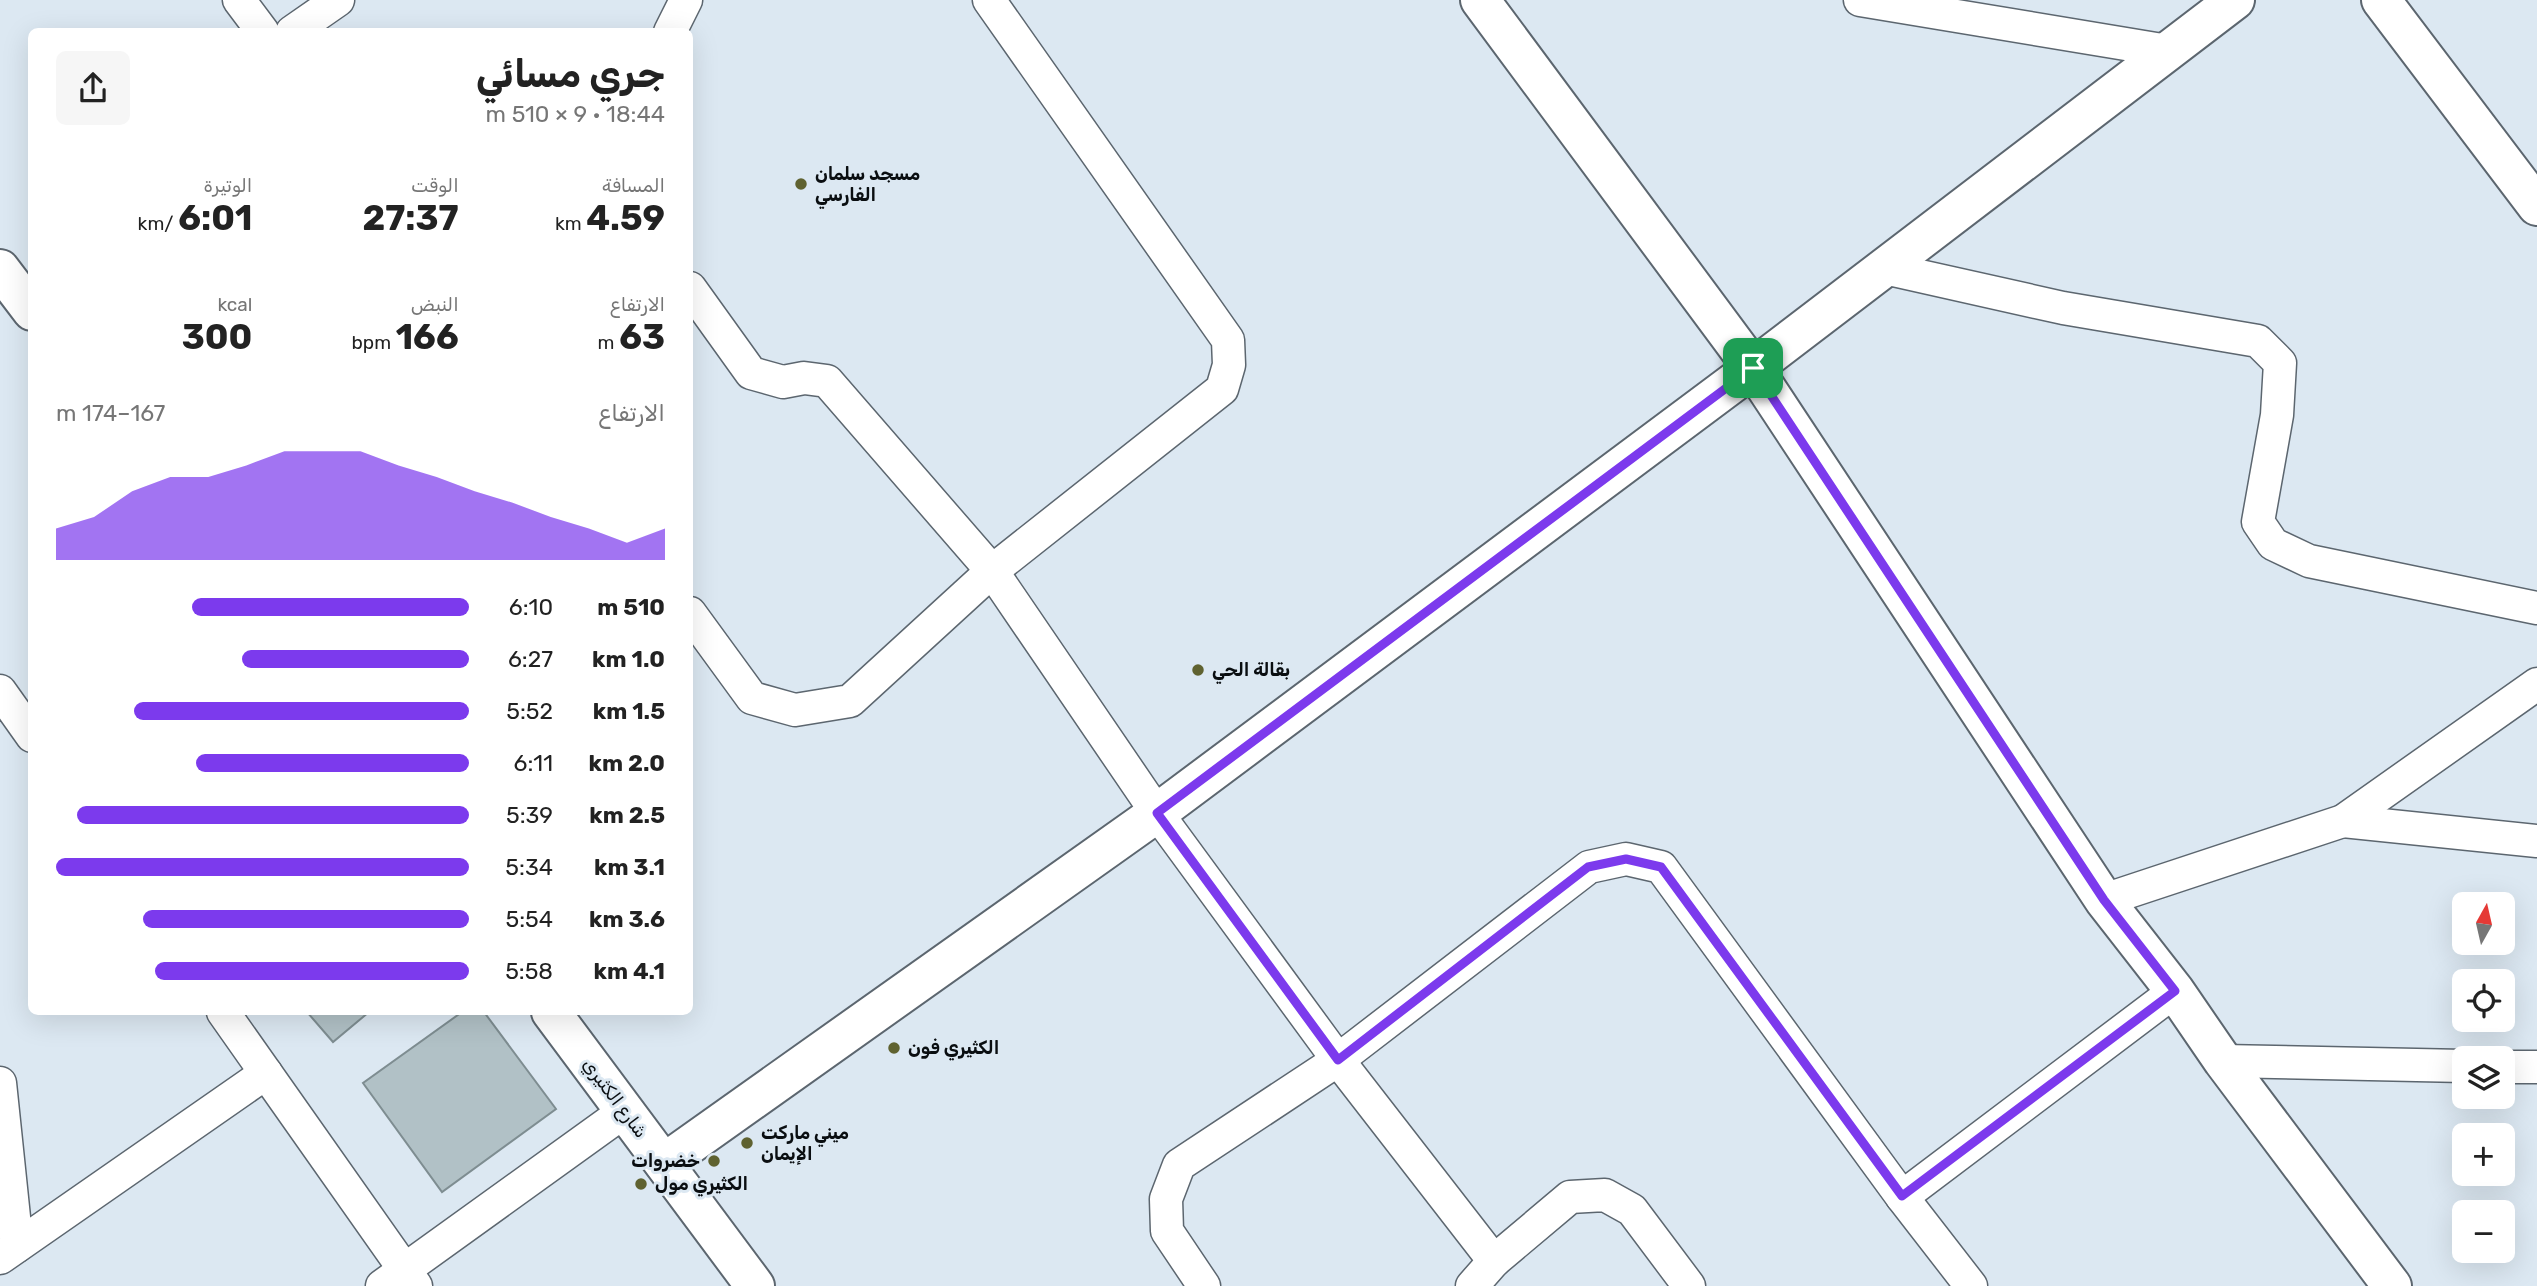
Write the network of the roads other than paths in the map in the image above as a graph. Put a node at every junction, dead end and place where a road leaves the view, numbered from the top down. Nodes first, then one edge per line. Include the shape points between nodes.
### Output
1 (239, 0) edge
2 (338, 0) edge
3 (686, 0) edge
4 (989, 0) edge
5 (1480, 0) edge
6 (1860, 0) edge
7 (2235, 0) edge
8 (2381, 0) edge
9 (260, 28) edge
10 (298, 28) edge
11 (672, 28) edge
12 (2168, 51) junction
13 (2537, 206) edge
14 (1884, 268) junction
15 (0, 269) edge
16 (693, 292) edge
17 (28, 307) edge
18 (1753, 368) junction
19 (992, 571) junction
20 (2537, 608) edge
21 (693, 616) edge
22 (2537, 684) edge
23 (0, 691) edge
24 (28, 730) edge
25 (1157, 813) junction
26 (2343, 821) junction
27 (2537, 841) edge
28 (2104, 900) junction
29 (2175, 991) junction
30 (225, 1015) edge
31 (553, 1015) edge
32 (1338, 1060) junction
33 (2223, 1061) junction
34 (2452, 1066) edge
35 (2515, 1066) edge
36 (2537, 1067) edge
37 (266, 1073) junction
38 (0, 1083) edge
39 (625, 1111) junction
40 (664, 1163) junction
41 (1902, 1196) junction
42 (9, 1252) edge
43 (1494, 1261) junction
44 (401, 1281) edge
45 (755, 1286) edge
46 (1205, 1286) edge
47 (1472, 1286) edge
48 (1689, 1286) edge
49 (1971, 1286) edge
50 (2392, 1286) edge

1 - 9 street
2 - 10 street
3 - 11 street
4 - 19 street via 1228,340 1229,365 1222,389
5 - 18 street
6 - 12 street
7 - 12 street
8 - 13 street
12 - 14 street
14 - 18 street
14 - 20 street via 2063,308 2258,341 2280,363 2277,415 2259,522 2273,544 2309,561
15 - 17 street
16 - 19 street via 751,373 783,382 804,378 827,381
18 - 25 street
18 - 28 street
19 - 21 street via 850,701 795,710 752,698
19 - 25 street
22 - 26 street
23 - 24 street
25 - 32 street
25 - 40 street
26 - 27 street
26 - 28 street
28 - 29 street
29 - 33 street
29 - 41 street
30 - 37 street
31 - 39 street, شارع الكثيري
32 - 41 street via 1588,867 1626,859 1661,867
32 - 43 street
32 - 46 street via 1180,1165 1166,1199 1167,1231
33 - 34 street
33 - 50 street
35 - 36 street
37 - 42 street
37 - 44 street
38 - 42 street
39 - 40 street, شارع الكثيري
39 - 44 street
40 - 45 street, شارع الكثيري
41 - 49 street
43 - 47 street
43 - 48 street via 1570,1197 1605,1195 1632,1210

